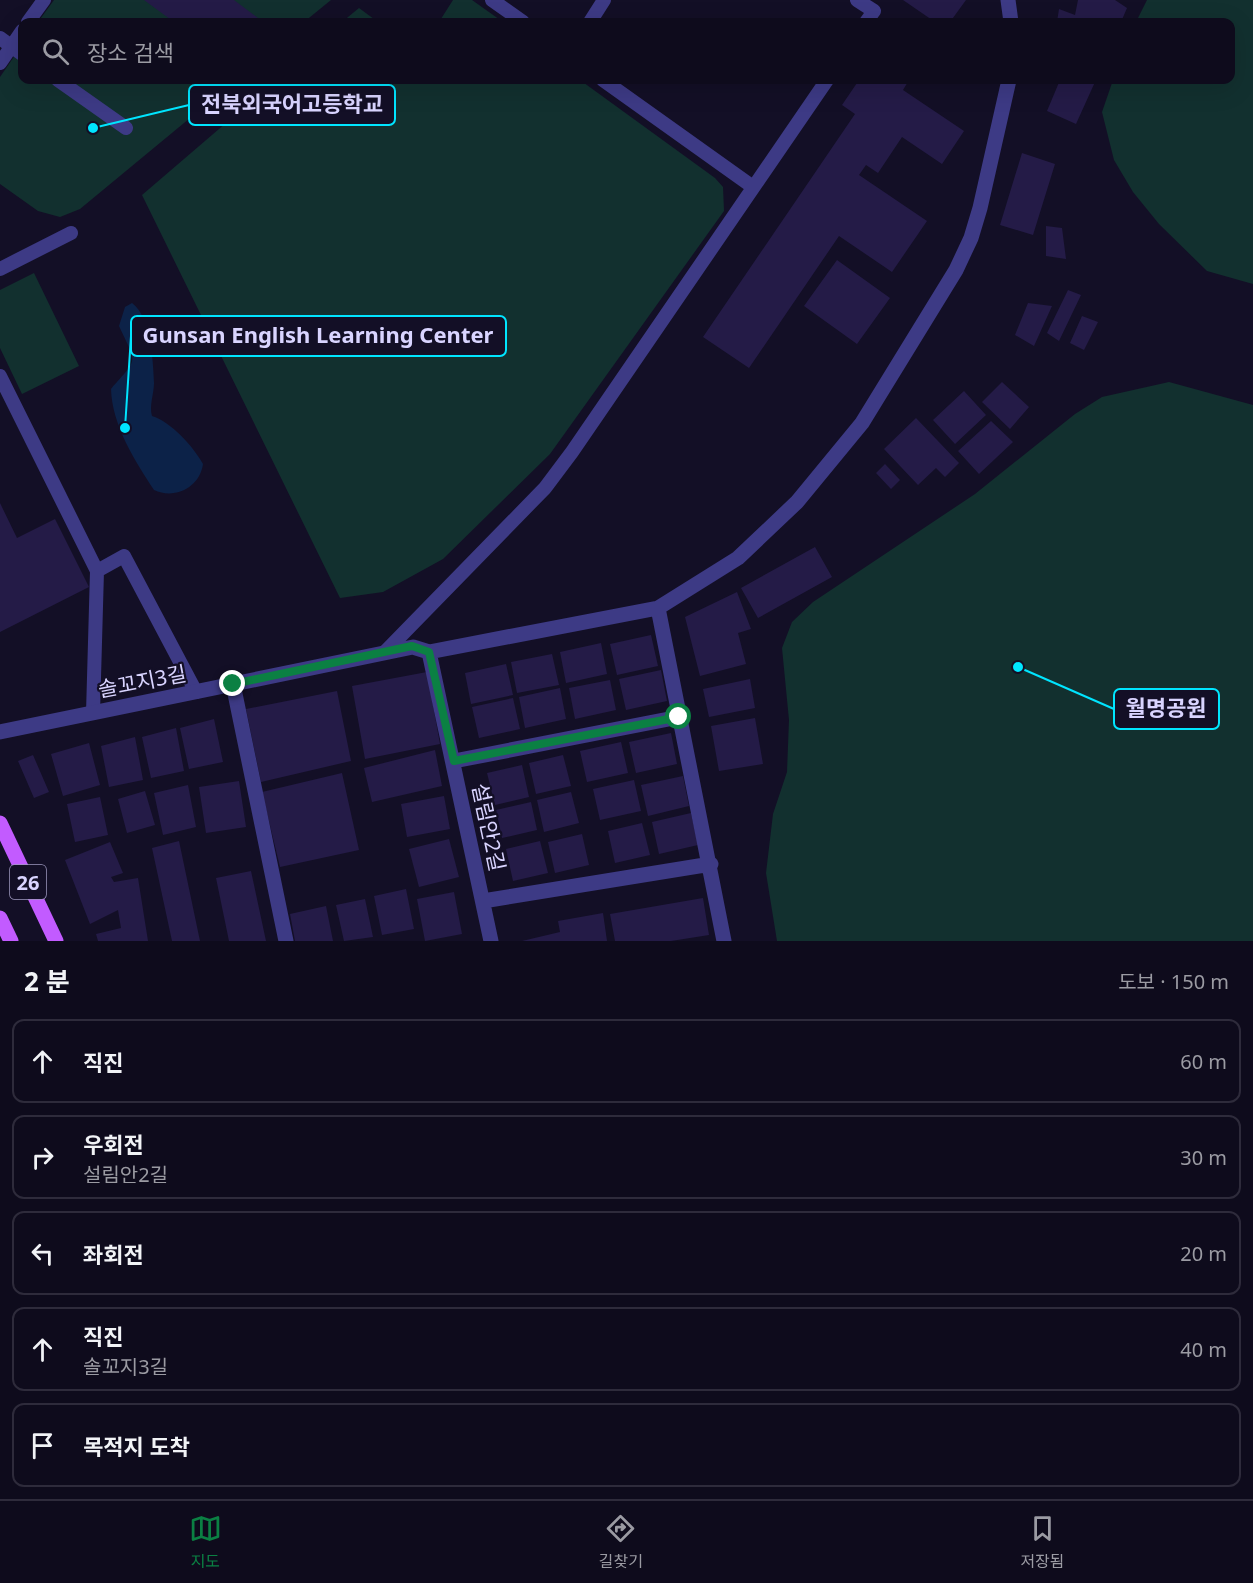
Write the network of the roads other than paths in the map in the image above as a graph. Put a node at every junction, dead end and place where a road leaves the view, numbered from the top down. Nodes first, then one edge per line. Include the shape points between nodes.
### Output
1 (44, 0) edge
2 (492, 0) edge
3 (604, 0) edge
4 (857, 0) edge
5 (1008, 0) edge
6 (31, 18) edge
7 (517, 18) edge
8 (593, 18) edge
9 (869, 18) edge
10 (1010, 18) edge
11 (11, 46) edge
12 (0, 63) edge
13 (64, 84) edge
14 (609, 84) edge
15 (824, 84) edge
16 (1008, 84) edge
17 (126, 128) dead end
18 (753, 188) junction
19 (71, 233) dead end
20 (0, 269) edge
21 (0, 376) edge
22 (97, 571) junction
23 (658, 608) junction
24 (385, 652) junction
25 (429, 652) junction
26 (233, 684) junction
27 (196, 692) junction
28 (93, 713) junction
29 (679, 717) junction
30 (0, 732) edge
31 (454, 761) junction
32 (0, 823) edge
33 (711, 864) junction
34 (483, 901) junction
35 (0, 918) edge
36 (11, 941) edge
37 (56, 941) edge
38 (286, 941) edge
39 (492, 941) edge
40 (724, 941) edge

1 - 6 lane
2 - 7 lane
3 - 8 lane
4 - 9 lane via 874,11
5 - 10 street
11 - 12 lane
13 - 17 lane
14 - 18 lane
15 - 18 lane
16 - 23 street via 971,238 956,270 862,423 797,502 738,558
18 - 24 lane via 545,488
19 - 20 lane
21 - 22 lane
22 - 27 lane via 123,556
22 - 28 lane
23 - 25 street, 솔꼬지3길
23 - 29 street
24 - 25 street, 솔꼬지3길 via 412,646
24 - 26 street, 솔꼬지3길
25 - 31 street, 설림안2길
26 - 27 street, 솔꼬지3길
26 - 38 street
27 - 28 street, 솔꼬지3길
28 - 30 street, 솔꼬지3길
29 - 31 street
29 - 33 street
31 - 34 street, 설림안2길
32 - 37 main road, 26
33 - 34 street
33 - 40 street
34 - 39 street, 설림안2길
35 - 36 main road, 26

